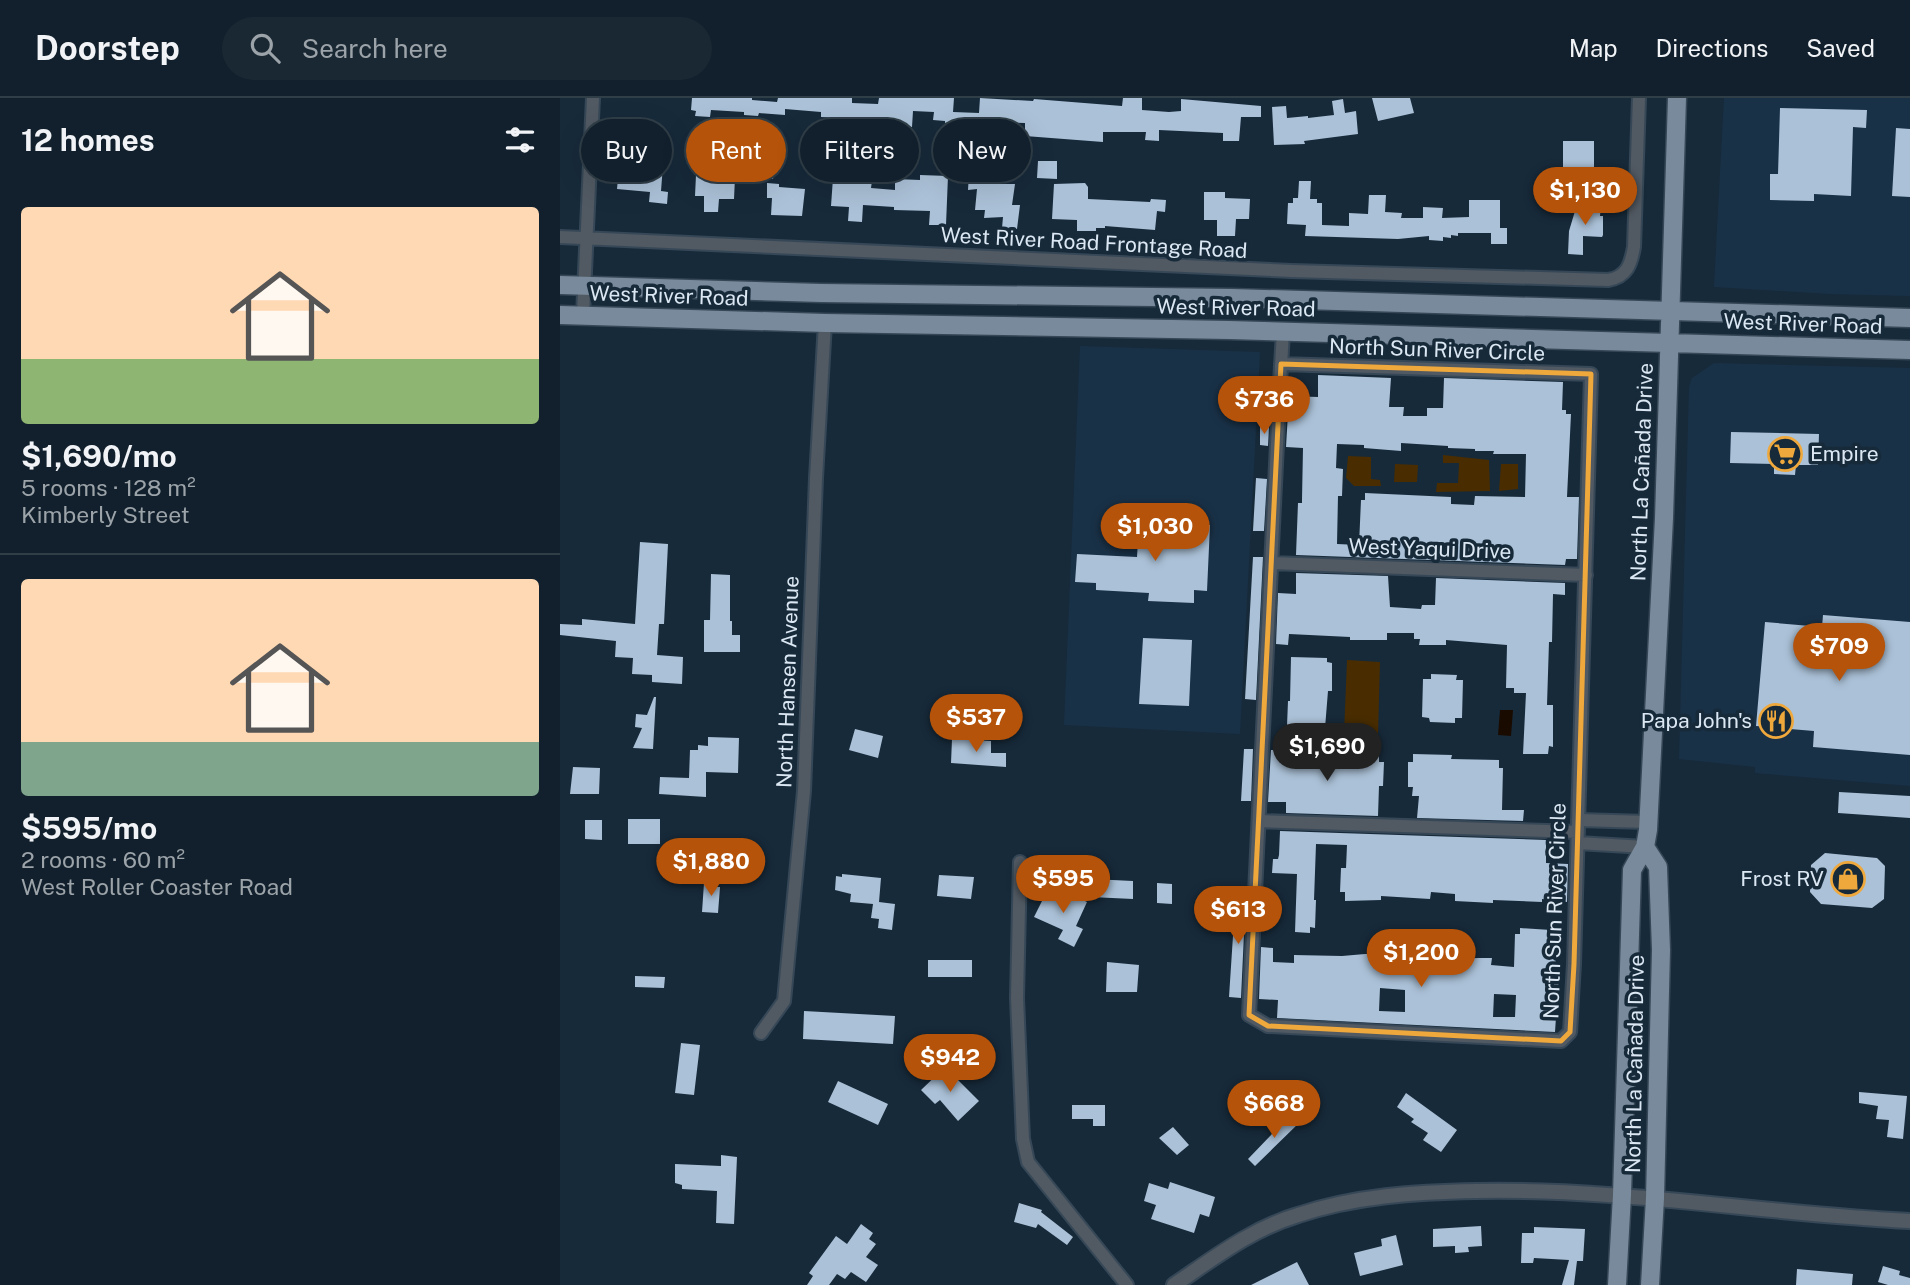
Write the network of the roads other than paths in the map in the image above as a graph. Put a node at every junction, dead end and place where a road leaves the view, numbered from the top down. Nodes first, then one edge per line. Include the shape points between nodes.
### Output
1 (593, 98) edge
2 (1639, 98) edge
3 (1677, 98) edge
4 (560, 237) edge
5 (585, 238) junction
6 (560, 285) edge
7 (583, 286) junction
8 (1671, 312) junction
9 (560, 315) edge
10 (583, 316) junction
11 (1910, 318) edge
12 (825, 323) junction
13 (1283, 332) junction
14 (1670, 343) junction
15 (1910, 350) edge
16 (1281, 364) junction
17 (1272, 563) junction
18 (1586, 575) junction
19 (1259, 821) junction
20 (1648, 822) junction
21 (1578, 832) junction
22 (1646, 847) junction
23 (1020, 862) dead end
24 (761, 1033) dead end
25 (1622, 1195) junction
26 (1655, 1198) junction
27 (1910, 1221) edge
28 (1127, 1285) edge
29 (1174, 1285) edge
30 (1617, 1285) edge
31 (1650, 1285) edge

1 - 5 street
2 - 5 street, West River Road Frontage Road via 1634,247 1630,265 1615,279 1358,274
3 - 8 main road, North La Cañada Drive
4 - 5 street, West River Road Frontage Road
5 - 7 street
6 - 7 main road, West River Road
7 - 8 main road, West River Road via 1233,298
7 - 10 street
8 - 11 main road, West River Road
8 - 14 main road, North La Cañada Drive
9 - 10 main road, West River Road
10 - 12 main road, West River Road
12 - 13 main road, West River Road
12 - 24 street, North Hansen Avenue via 804,791 784,1001
13 - 14 main road, West River Road
13 - 16 street, North Sun River Circle
14 - 15 main road, West River Road
14 - 20 main road, North La Cañada Drive
16 - 17 street, North Sun River Circle
16 - 18 street, North Sun River Circle via 1591,374
17 - 18 street, West Yaqui Drive
17 - 19 street, North Sun River Circle
18 - 21 street, North Sun River Circle
19 - 21 street
19 - 21 street, North Sun River Circle via 1249,1015 1268,1026 1561,1041 1570,1032
20 - 21 street
20 - 22 main road, North La Cañada Drive
21 - 22 street
22 - 25 main road, North La Cañada Drive via 1632,870
22 - 26 main road, North La Cañada Drive via 1658,867 1661,950
23 - 28 street via 1017,998 1028,1163
25 - 26 street
25 - 29 street via 1449,1192 1332,1206 1242,1238
25 - 30 main road, North La Cañada Drive
26 - 27 street
26 - 31 main road, North La Cañada Drive

